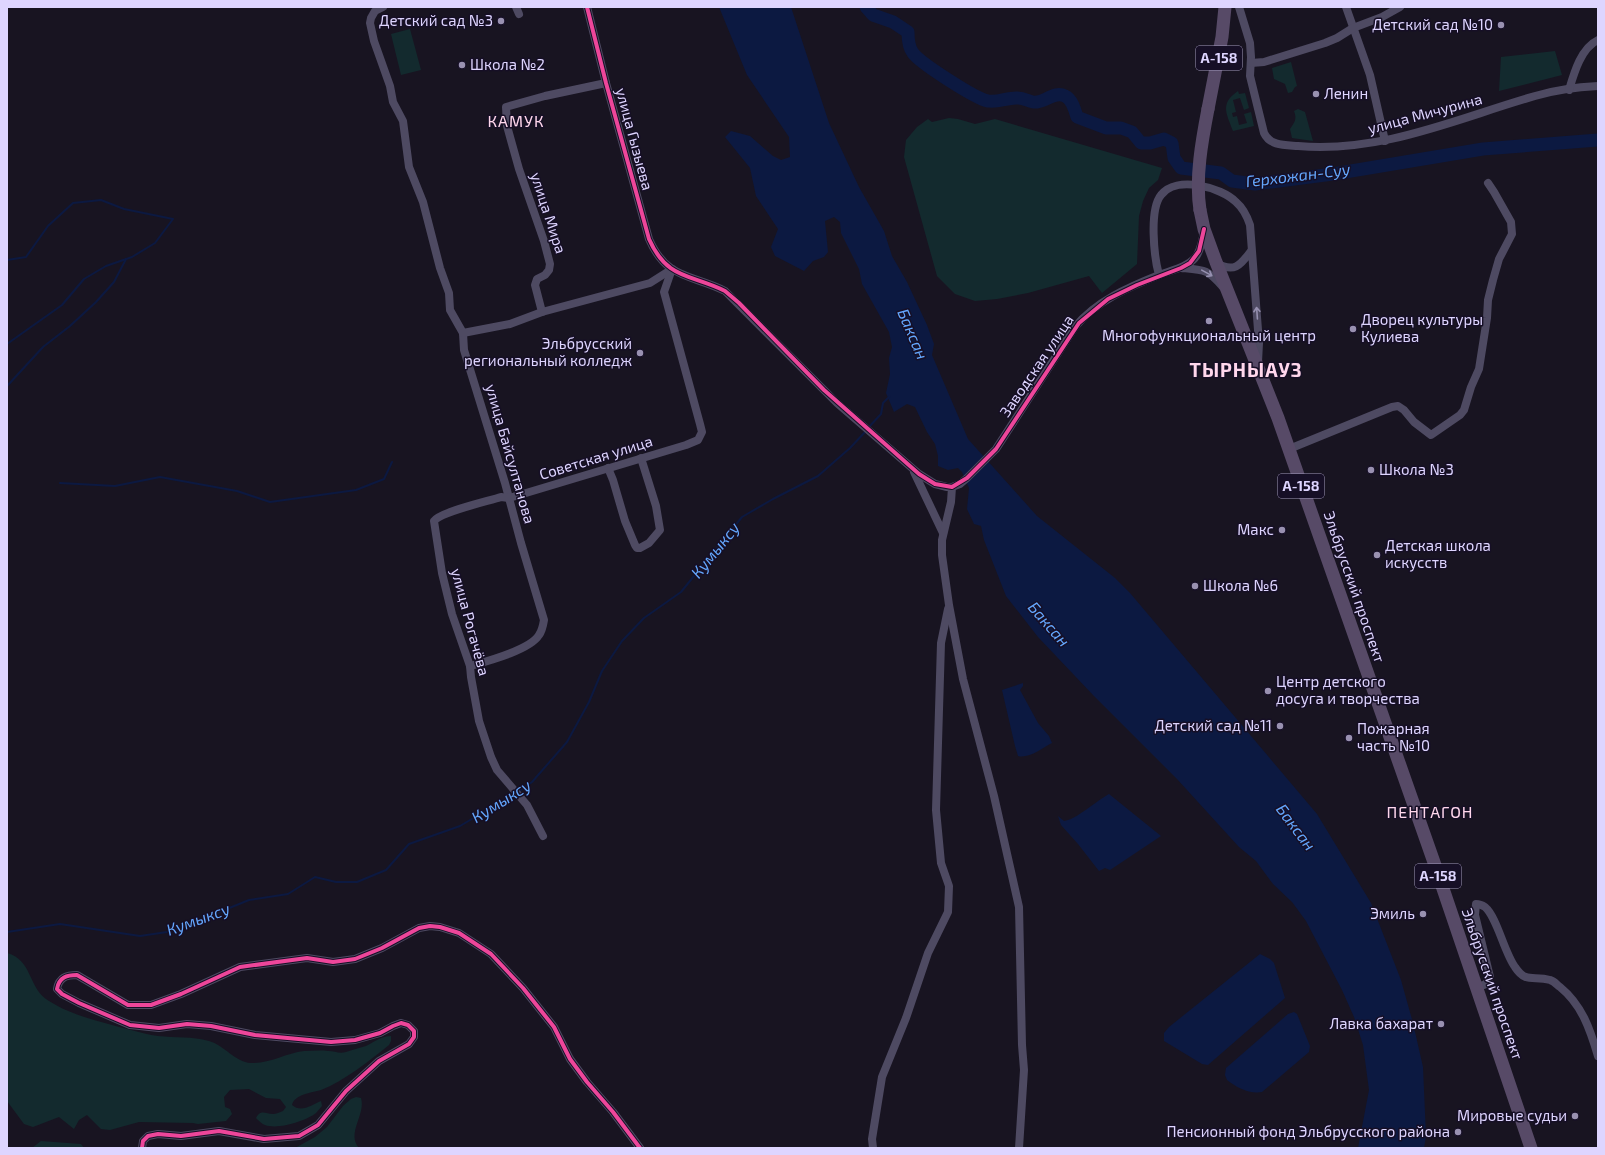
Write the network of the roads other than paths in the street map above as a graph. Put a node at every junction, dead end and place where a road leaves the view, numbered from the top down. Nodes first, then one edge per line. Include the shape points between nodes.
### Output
1 (383, 7) edge
2 (587, 7) edge
3 (1225, 7) edge
4 (1239, 7) edge
5 (1346, 7) edge
6 (1400, 7) edge
7 (1353, 28) junction
8 (1598, 40) edge
9 (1251, 63) junction
10 (606, 83) junction
11 (1598, 86) edge
12 (1569, 90) junction
13 (1385, 141) junction
14 (1488, 184) dead end
15 (1204, 229) junction
16 (1251, 251) junction
17 (1216, 262) junction
18 (1181, 268) junction
19 (672, 269) junction
20 (1159, 275) junction
21 (1227, 291) junction
22 (542, 312) junction
23 (463, 333) junction
24 (1258, 365) junction
25 (1289, 449) junction
26 (641, 458) junction
27 (608, 468) junction
28 (912, 468) junction
29 (956, 485) junction
30 (509, 498) junction
31 (434, 525) joint
32 (943, 533) junction
33 (950, 605) junction
34 (470, 666) junction
35 (543, 836) dead end
36 (1476, 988) junction
37 (1598, 1056) edge
38 (142, 1148) edge
39 (640, 1148) edge
40 (873, 1148) edge
41 (1019, 1148) edge
42 (1531, 1148) edge

1 - 23 street, улица Байсултанова via 375,11 371,18 374,41 393,102 403,121 410,167 423,202 449,293 450,310
2 - 10 street, улица Гызыева
3 - 15 main road, Эльбрусский проспект / А-158, bridge via 1200,160 1199,197
4 - 9 street, улица Мичурина via 1250,43
5 - 7 street
6 - 7 street
7 - 9 street via 1324,43 1264,62
7 - 13 street via 1370,75
8 - 12 street via 1584,53
9 - 13 street, улица Мичурина via 1252,82 1264,132 1269,141 1285,145 1330,147
10 - 19 street, улица Гызыева via 649,239 658,256
10 - 22 street, улица Мира via 506,106 507,126 550,264 549,270 535,285
11 - 12 street, улица Мичурина
12 - 13 street, улица Мичурина via 1536,96
14 - 25 street via 1510,222 1512,234 1492,280 1479,369 1460,416 1431,435 1414,422 1404,410 1398,406 1392,407
15 - 17 main road, Эльбрусский проспект / А-158
15 - 18 street via 1198,255
16 - 17 street via 1242,263 1234,268 1224,267
16 - 20 street via 1248,220 1236,201 1222,192 1200,186 1174,187 1162,193 1154,211 1155,254
24 -> 16 street via 1259,343
17 - 21 main road, Эльбрусский проспект / А-158
18 - 20 street, Заводская улица
18 -> 21 street via 1201,269
19 - 22 street via 650,283
19 - 26 street, Советская улица via 664,292 702,432 698,440 690,444
19 - 28 street, улица Гызыева via 678,274 725,291 824,390
20 - 29 street, Заводская улица via 1108,299 1079,323 989,458
21 - 24 main road, Эльбрусский проспект / А-158
22 - 23 street via 510,324
23 - 30 street, улица Байсултанова via 464,350
24 - 25 main road, Эльбрусский проспект / А-158
25 - 36 main road, Эльбрусский проспект / А-158
26 - 27 street, Советская улица
26 - 27 street via 656,506 660,530 649,543 640,548 637,548 625,521 614,480
27 - 30 street, Советская улица
28 - 29 street, улица Гызыева via 935,484
28 - 32 street
29 - 32 street
30 - 31 street, Советская улица via 501,497 447,514 436,518
30 - 34 street, улица Байсултанова via 541,608 543,626 533,642 505,655
31 - 34 street, улица Рогачёва via 452,614
32 - 33 street via 942,555
33 - 40 street via 941,643 936,810 941,862 949,886 948,912 928,953 882,1077 872,1139
33 - 41 street via 963,679 994,796 1019,907 1024,1070
34 - 35 street, улица Рогачёва via 479,721 490,758 527,805
36 - 37 street via 1486,984 1490,977 1475,915 1476,904 1484,906 1491,915 1508,955 1523,977 1550,980 1568,993 1577,1004 1583,1013
36 - 42 main road, Эльбрусский проспект / А-158
38 - 39 street via 143,1141 148,1136 158,1134 181,1136 219,1131 264,1139 298,1136 318,1125 346,1091 379,1061 409,1044 414,1037 414,1031 402,1023 355,1040 331,1042 255,1035 211,1026 187,1024 159,1028 130,1024 62,994 57,989 62,978 77,975 128,1005 151,1005 240,967 307,958 333,962 355,959 419,928 430,926 459,933 491,954 554,1027 570,1058 587,1082 614,1112

